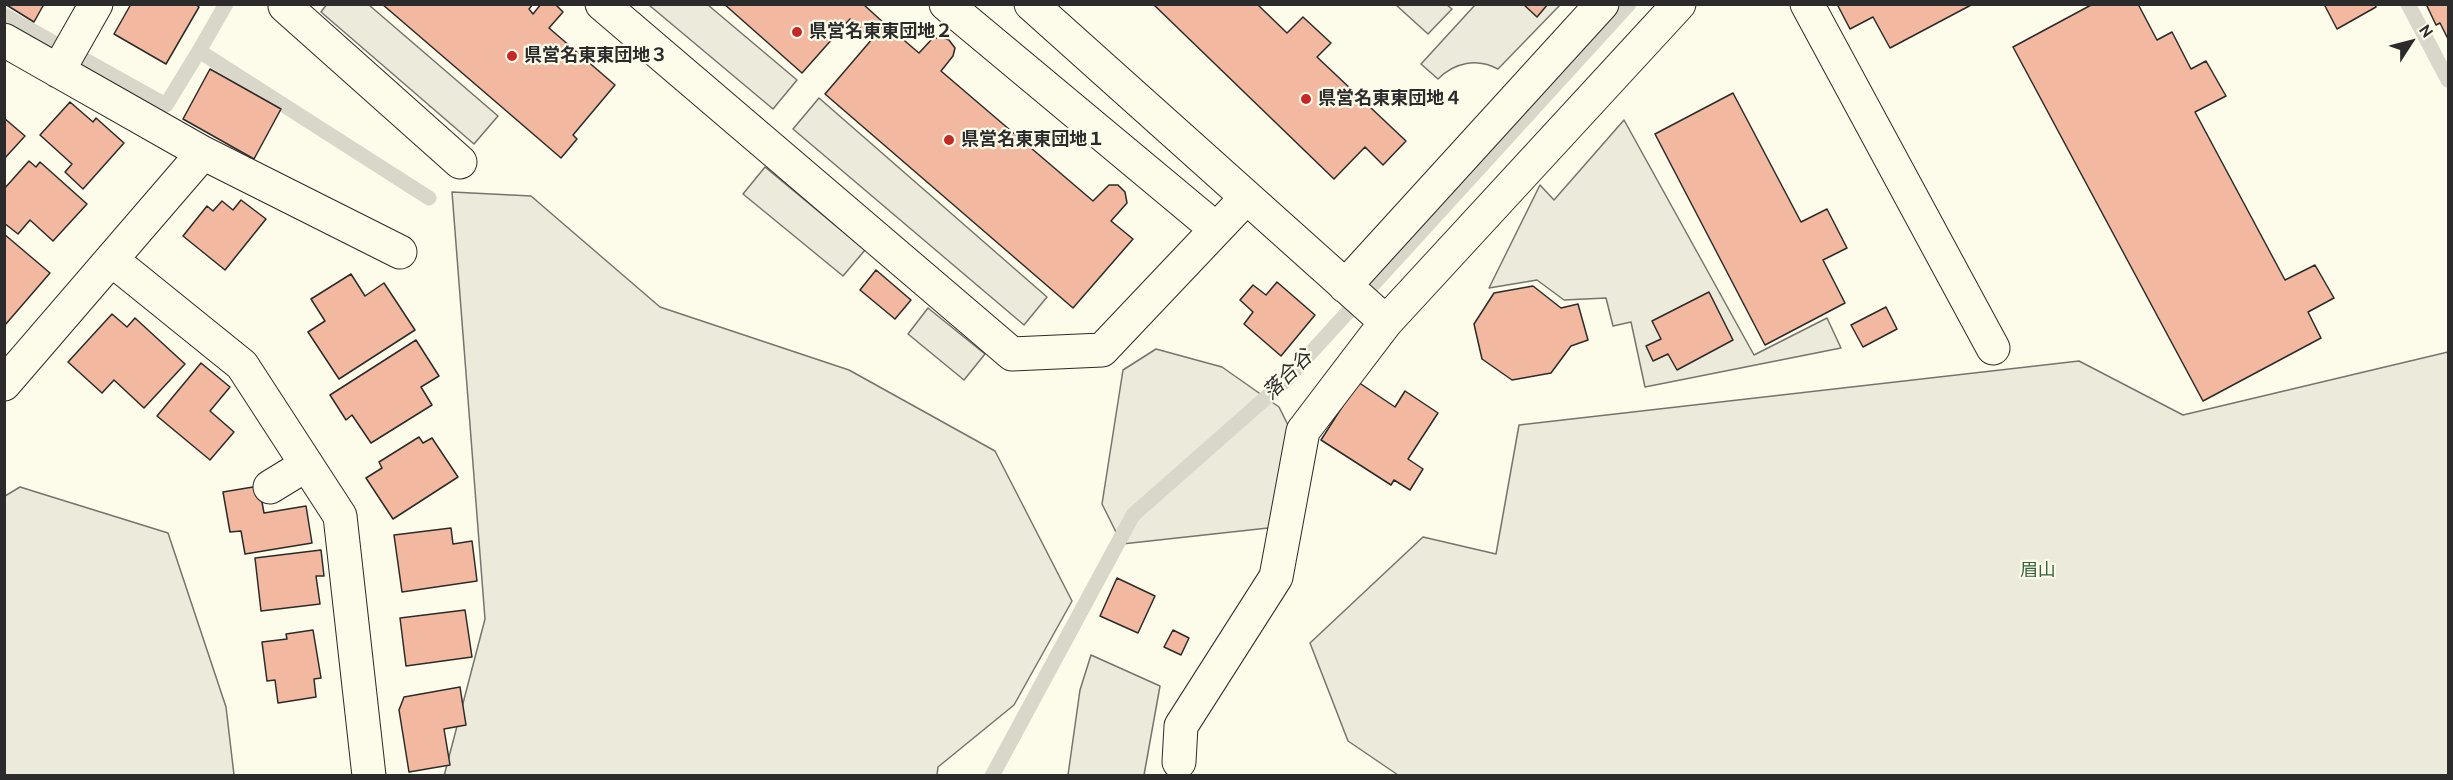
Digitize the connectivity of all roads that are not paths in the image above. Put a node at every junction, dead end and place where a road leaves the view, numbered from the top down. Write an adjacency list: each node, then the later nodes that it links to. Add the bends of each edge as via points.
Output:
1 (96, 4): 10 (street)
2 (286, 4): 12 (street)
3 (602, 4): 14 (street, via 1012,354 1102,350)
4 (946, 4): 14 (street)
5 (1031, 4): 13 (street)
6 (1602, 4): 17 (street)
7 (1678, 4): 17 (street)
8 (1808, 4): 18 (street)
9 (4, 40): 10 (street)
10 (58, 71): 11 (street)
11 (203, 153): 15 (street); 16 (street)
12 (460, 162)
13 (1246, 198): 14 (street); 17 (street)
14 (1216, 229)
15 (400, 252)
16 (112, 260): 19 (street); 20 (street, via 242,365)
17 (1364, 303): 22 (street, via 1303,431 1276,577 1181,726)
18 (1993, 348)
19 (4, 384)
20 (306, 465): 21 (street); 23 (street, via 340,516)
21 (270, 487)
22 (1179, 762)
23 (369, 776)

